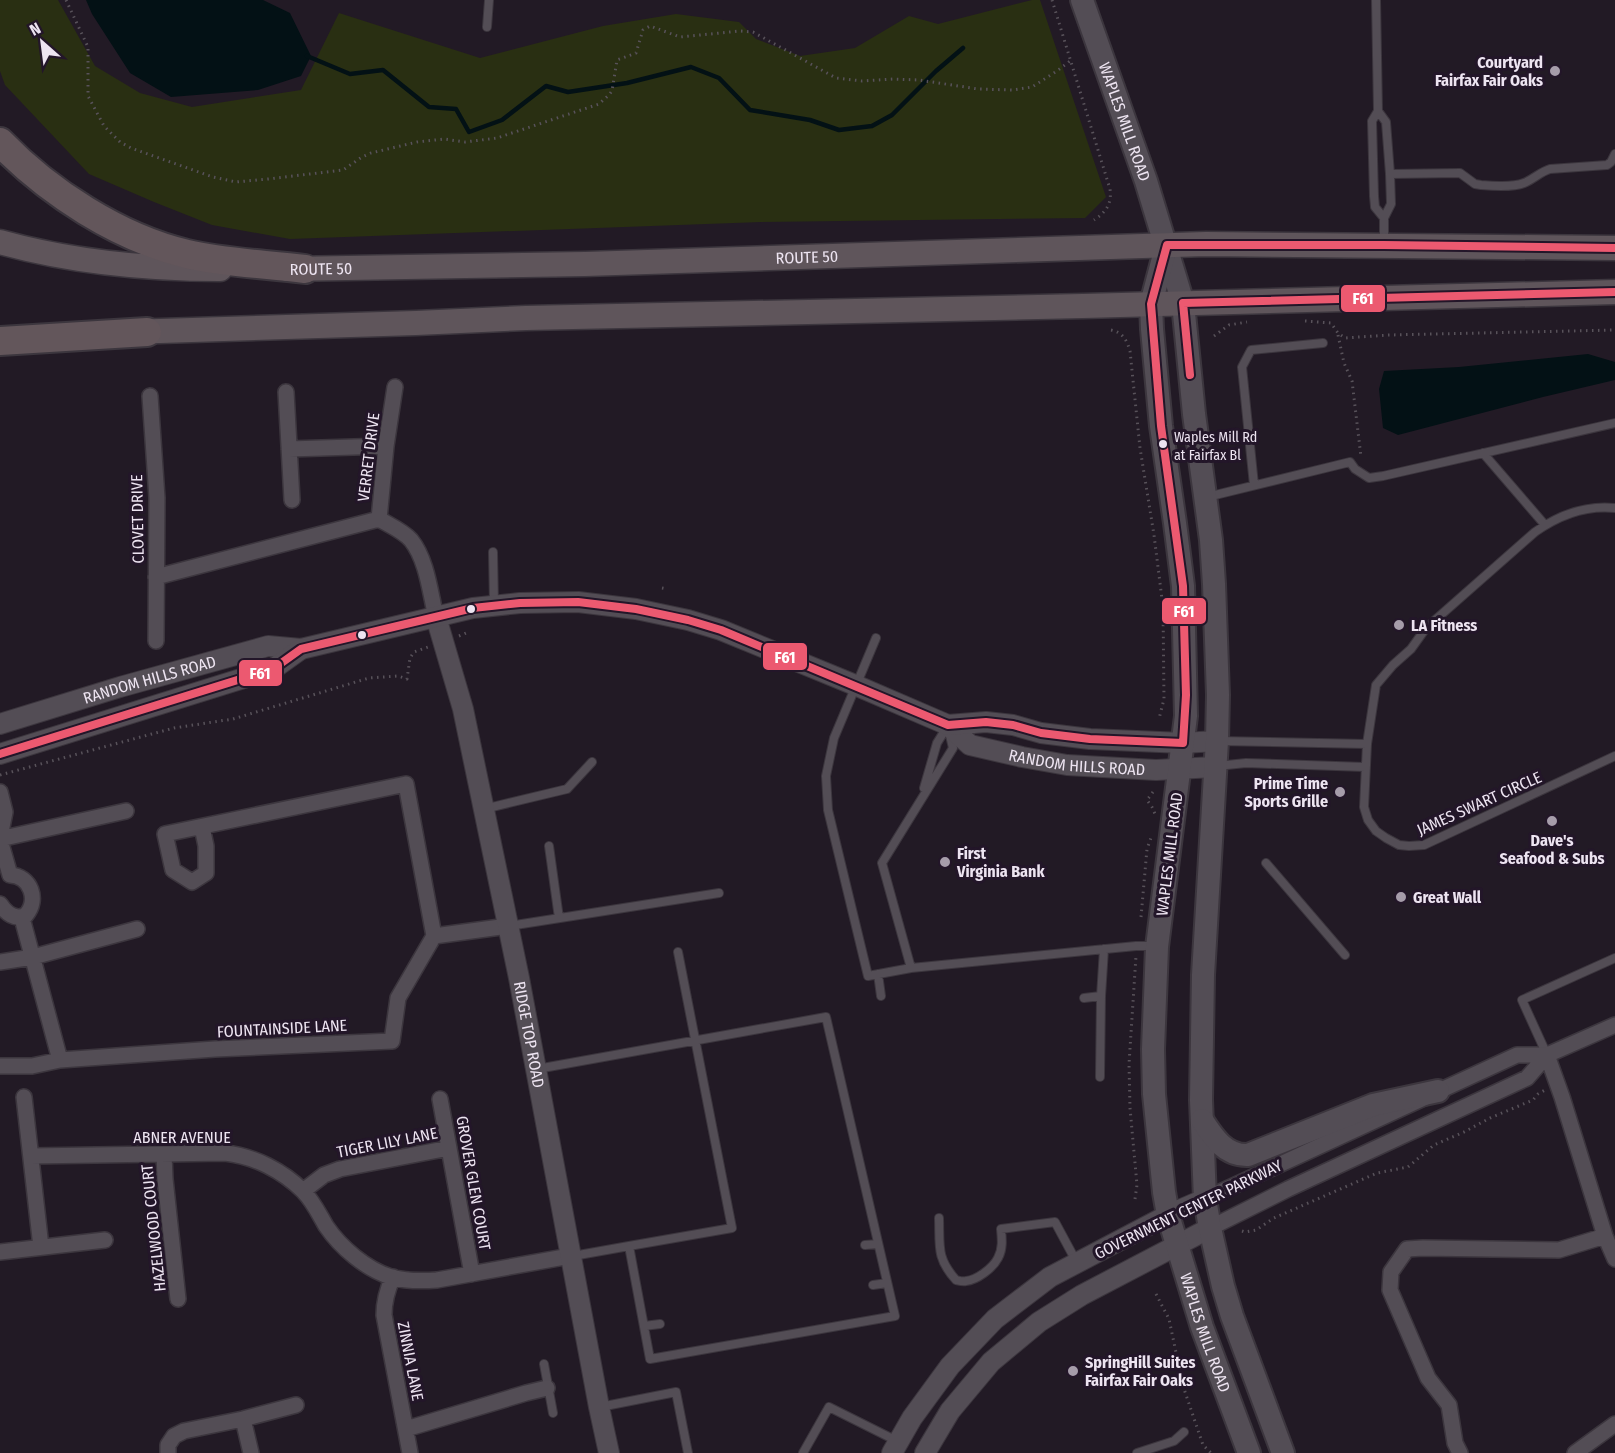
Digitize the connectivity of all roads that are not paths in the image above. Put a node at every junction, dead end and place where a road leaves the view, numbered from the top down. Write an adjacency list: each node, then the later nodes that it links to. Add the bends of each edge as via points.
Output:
1 (489, 0): 4 (lane)
2 (1082, 0): 11 (main road, WAPLES MILL ROAD)
3 (1376, 0): 5 (lane)
4 (487, 27)
5 (1378, 111): 8 (lane, via 1386,122); 9 (lane, via 1372,121 1374,196 1375,207)
6 (0, 142): 14 (highway, via 48,186 126,232 187,254)
7 (1615, 154): 8 (lane, via 1607,165 1550,169 1520,184 1475,184 1460,173)
8 (1390, 174): 9 (lane, via 1391,204)
9 (1384, 218): 12 (lane)
10 (0, 242): 14 (main road, ROUTE 50, via 69,258 129,266)
11 (1167, 245): 12 (main road, ROUTE 50); 14 (main road, ROUTE 50); 16 (main road, WAPLES MILL ROAD); 17 (main road, WAPLES MILL ROAD)
12 (1384, 245): 13 (main road, ROUTE 50)
13 (1615, 248)
14 (305, 269)
15 (1615, 292): 16 (main road)
16 (1183, 303): 17 (main road); 30 (main road, WAPLES MILL ROAD)
17 (1151, 304): 19 (main road, via 526,318); 46 (main road, WAPLES MILL ROAD, via 1161,426 1183,586)
18 (0, 331): 19 (main road)
19 (147, 332): 20 (highway)
20 (0, 341)
21 (1323, 343): 29 (lane, via 1251,350 1242,367)
22 (395, 387): 26 (street, VERRET DRIVE)
23 (286, 392): 27 (street)
24 (150, 396): 36 (street, CLOVET DRIVE, via 157,498)
25 (1614, 426): 28 (lane)
26 (386, 446): 27 (street); 33 (street, VERRET DRIVE)
27 (289, 449): 31 (street)
28 (1483, 453): 29 (lane, via 1369,478 1350,462); 34 (lane)
29 (1254, 485): 30 (lane)
30 (1205, 497): 45 (main road, WAPLES MILL ROAD, via 1214,584)
31 (292, 500)
32 (1615, 508): 34 (lane, JAMES SWART CIRCLE, via 1571,513)
33 (379, 519): 36 (street); 38 (street, VERRET DRIVE, via 410,539 422,559)
34 (1545, 525): 47 (lane, JAMES SWART CIRCLE, via 1426,628 1411,650 1384,675 1376,685)
35 (493, 552): 37 (lane)
36 (156, 577): 40 (street, CLOVET DRIVE)
37 (494, 605): 38 (street, RANDOM HILLS ROAD); 42 (street, RANDOM HILLS ROAD, via 578,602 688,620)
38 (436, 617): 41 (street, RANDOM HILLS ROAD); 56 (street, RIDGE TOP ROAD, via 463,709)
39 (876, 638): 42 (lane)
40 (156, 641)
41 (301, 649): 43 (street, RANDOM HILLS ROAD, via 268,646); 48 (street, RANDOM HILLS ROAD, via 273,669)
42 (855, 685): 44 (street, RANDOM HILLS ROAD); 78 (lane, via 834,738 826,776 828,810 868,976)
43 (0, 724)
44 (948, 725): 46 (street, RANDOM HILLS ROAD, via 986,722 1090,739); 52 (street, RANDOM HILLS ROAD, via 970,745 1022,757 1067,765); 55 (lane, via 937,744); 55 (lane, via 953,748)
45 (1217, 741): 46 (street, RANDOM HILLS ROAD); 47 (lane); 51 (main road, WAPLES MILL ROAD)
46 (1183, 743): 52 (main road, WAPLES MILL ROAD)
47 (1367, 744): 53 (lane, JAMES SWART CIRCLE)
48 (0, 754)
49 (1615, 756): 53 (lane, JAMES SWART CIRCLE, via 1424,845 1409,846 1386,838 1368,820 1364,807)
50 (592, 762): 56 (lane, via 567,789)
51 (1215, 766): 52 (street, RANDOM HILLS ROAD); 53 (lane, via 1246,763); 92 (main road, WAPLES MILL ROAD, via 1203,975)
52 (1180, 768): 70 (main road, WAPLES MILL ROAD)
53 (1365, 768)
54 (0, 792): 59 (street, via 5,812)
55 (922, 798): 77 (lane, via 882,863)
56 (483, 810): 67 (street, RIDGE TOP ROAD)
57 (126, 812): 59 (street)
58 (202, 827): 69 (street, via 406,784)
59 (0, 839): 62 (street)
60 (549, 846): 66 (lane)
61 (1266, 863): 73 (lane)
62 (5, 881): 65 (street, via 15,875 32,891 33,903)
63 (719, 893): 66 (lane)
64 (0, 904): 65 (street, via 8,914)
65 (22, 918): 74 (street)
66 (559, 918): 67 (lane)
67 (508, 926): 69 (street); 87 (street, RIDGE TOP ROAD)
68 (137, 929): 74 (street)
69 (434, 936): 85 (street, FOUNTAINSIDE LANE, via 398,998 392,1041)
70 (1157, 946): 71 (lane); 98 (main road, WAPLES MILL ROAD, via 1154,1094)
71 (1104, 950): 77 (lane); 80 (lane)
72 (678, 952): 83 (lane)
73 (1345, 955)
74 (33, 957): 76 (street); 85 (street)
75 (1615, 957): 84 (lane, via 1522,1000)
76 (0, 962)
77 (911, 968): 78 (lane)
78 (878, 974): 79 (lane)
79 (881, 996)
80 (1101, 996): 81 (lane); 88 (lane)
81 (1084, 998)
82 (1615, 1024): 84 (street, GOVERNMENT CENTER PARKWAY)
83 (695, 1041): 87 (lane); 103 (lane, via 826,1017); 106 (lane, via 732,1228)
84 (1547, 1055): 89 (street, GOVERNMENT CENTER PARKWAY, via 1517,1055); 100 (street, GOVERNMENT CENTER PARKWAY, via 1527,1078); 101 (street)
85 (60, 1060): 86 (street, FOUNTAINSIDE LANE, via 32,1066)
86 (0, 1066)
87 (536, 1070): 109 (street, RIDGE TOP ROAD)
88 (1100, 1077)
89 (1438, 1091): 92 (main road, via 1373,1105 1248,1155 1221,1145); 97 (street, GOVERNMENT CENTER PARKWAY)
90 (24, 1097): 95 (street)
91 (440, 1099): 93 (street, GROVER GLEN COURT)
92 (1202, 1119): 97 (main road, WAPLES MILL ROAD)
93 (449, 1148): 96 (street, TIGER LILY LANE, via 340,1169 324,1175); 112 (street, GROVER GLEN COURT)
94 (164, 1154): 95 (street, ABNER AVENUE); 96 (street, ABNER AVENUE, via 225,1153 245,1157 277,1170); 116 (street, HAZELWOOD COURT)
95 (31, 1156): 107 (street)
96 (303, 1191): 113 (street, ABNER AVENUE, via 345,1248)
97 (1205, 1199): 98 (street, GOVERNMENT CENTER PARKWAY); 100 (main road, WAPLES MILL ROAD)
98 (1168, 1215): 105 (main road, WAPLES MILL ROAD); 111 (street, GOVERNMENT CENTER PARKWAY)
99 (939, 1218): 111 (lane, via 941,1258 956,1280 977,1277 998,1259 1001,1229 1055,1222)
100 (1210, 1228): 105 (street, GOVERNMENT CENTER PARKWAY); 138 (main road, WAPLES MILL ROAD, via 1232,1317)
101 (1605, 1236): 110 (street); 139 (street, via 1559,1250 1407,1249 1391,1272 1390,1290 1428,1378 1449,1406)
102 (105, 1240): 107 (street)
103 (878, 1244): 104 (lane); 114 (lane)
104 (865, 1245)
105 (1177, 1245): 135 (street, GOVERNMENT CENTER PARKWAY, via 1039,1322 991,1362 950,1411); 137 (main road, WAPLES MILL ROAD, via 1202,1327)
106 (629, 1246): 109 (lane); 118 (lane)
107 (41, 1247): 108 (street)
108 (0, 1252)
109 (570, 1256): 112 (street, ABNER AVENUE); 122 (street, RIDGE TOP ROAD)
110 (1615, 1259)
111 (1077, 1262): 128 (street, GOVERNMENT CENTER PARKWAY, via 1050,1277 995,1319 950,1366)
112 (472, 1274): 113 (street, ABNER AVENUE, via 421,1281)
113 (393, 1277): 126 (street, ZINNIA LANE, via 384,1315)
114 (887, 1283): 115 (lane); 118 (lane, via 895,1316 650,1359)
115 (873, 1285)
116 (178, 1299)
117 (660, 1324): 118 (lane)
118 (644, 1326)
119 (544, 1364): 120 (lane)
120 (548, 1388): 123 (lane); 126 (street)
121 (296, 1405): 124 (street)
122 (598, 1407): 132 (street, RIDGE TOP ROAD); 133 (lane, via 676,1392)
123 (553, 1413)
124 (243, 1419): 129 (street, via 184,1431 174,1436); 130 (street)
125 (1615, 1424): 140 (street)
126 (406, 1429): 131 (street, ZINNIA LANE)
127 (1184, 1432): 136 (lane, via 1174,1441)
128 (895, 1447): 134 (lane, via 829,1407)
129 (168, 1453)
130 (251, 1453)
131 (410, 1453)
132 (609, 1453)
133 (688, 1453)
134 (803, 1453)
135 (925, 1453)
136 (1137, 1453)
137 (1249, 1453)
138 (1283, 1453)
139 (1460, 1453)
140 (1575, 1453)

